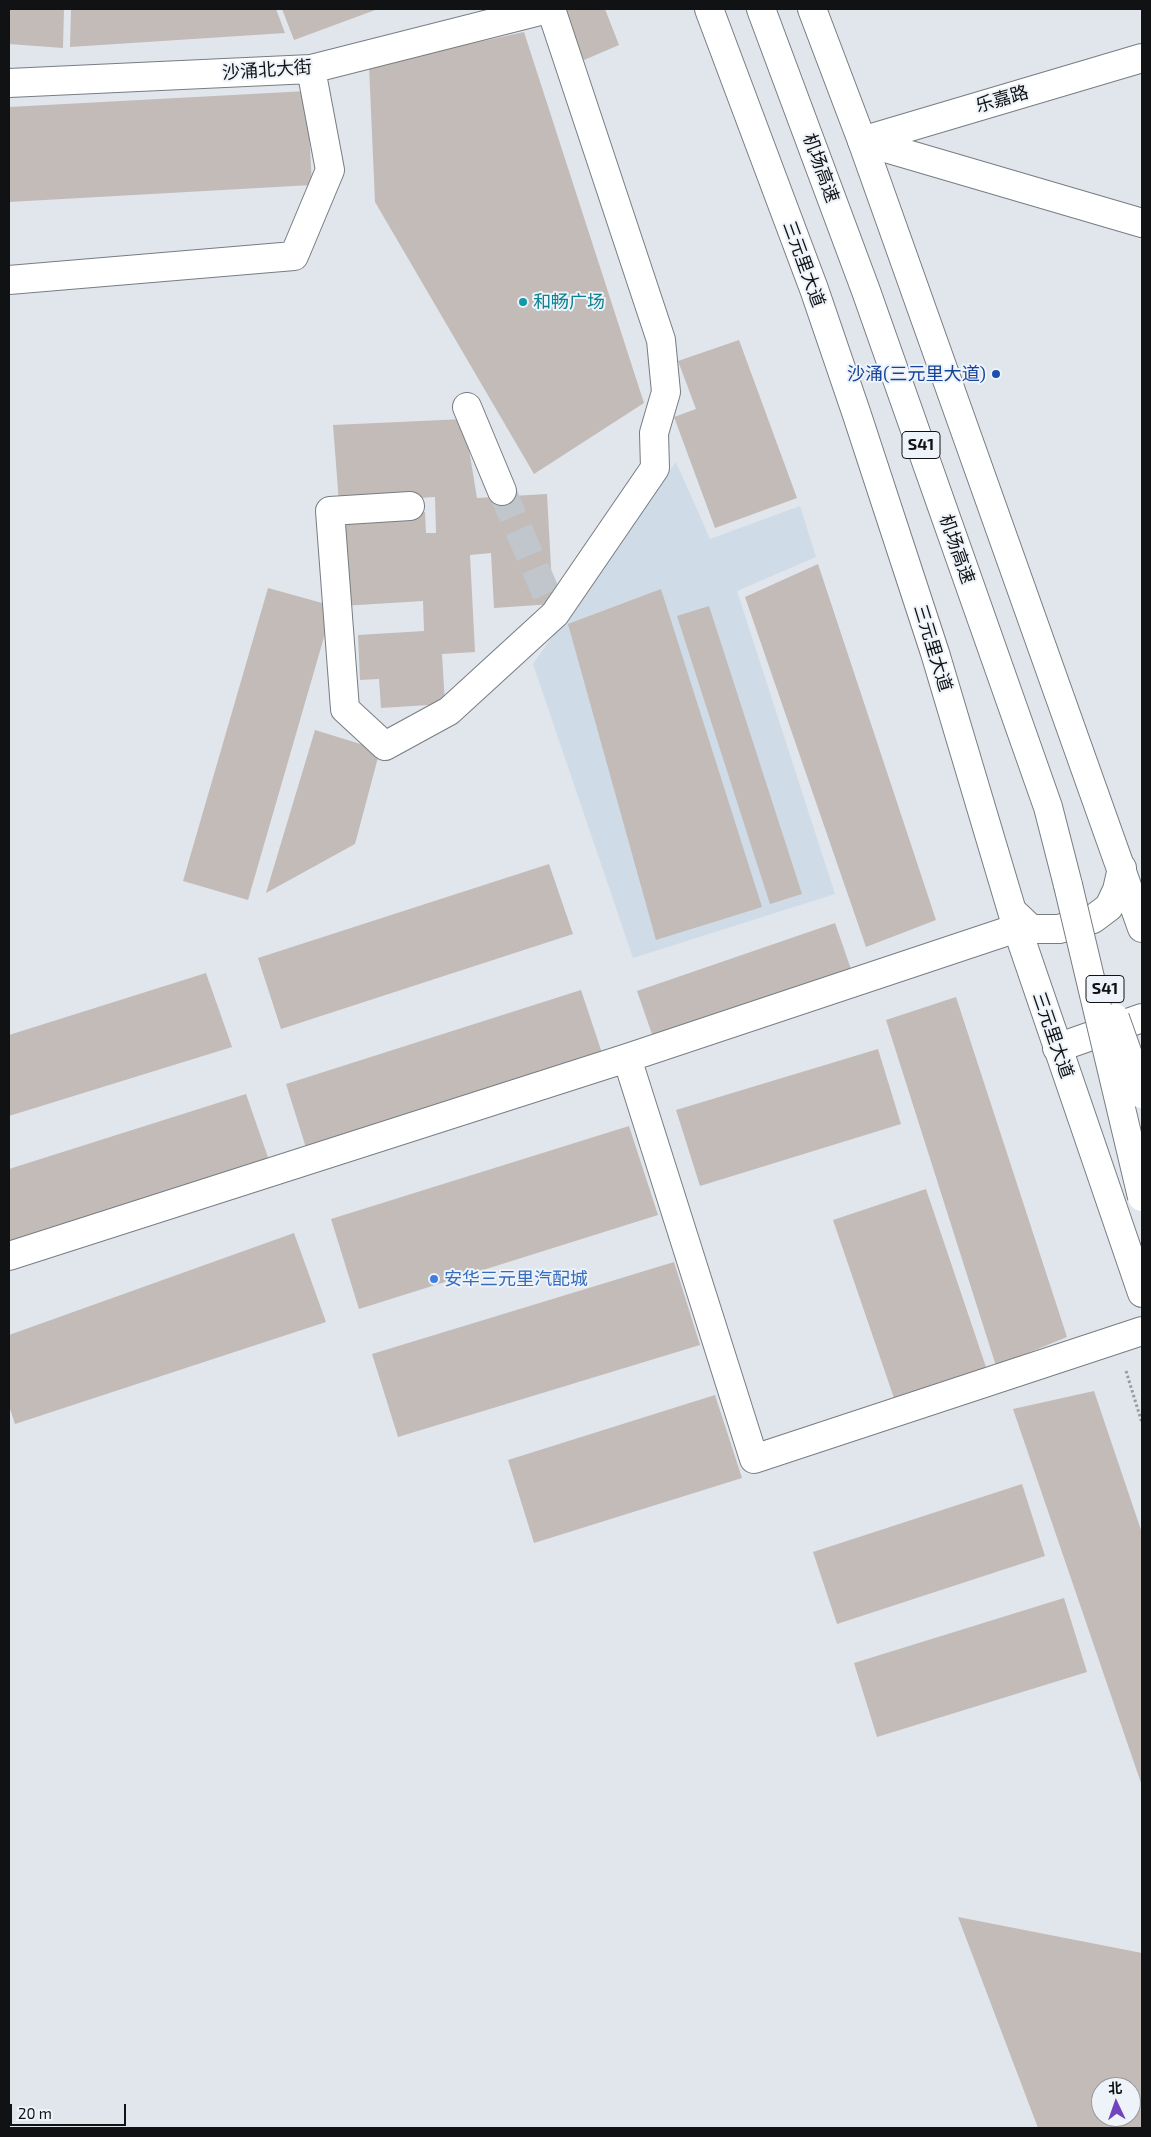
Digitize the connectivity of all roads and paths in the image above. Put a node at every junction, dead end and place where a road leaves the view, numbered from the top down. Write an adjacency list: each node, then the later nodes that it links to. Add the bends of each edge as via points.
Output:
1 (549, 9): 6 (main road, 沙涌北大街); 13 (main road, via 661,340 666,392 654,432 655,468 555,614 449,711 385,746 345,709 330,511)
2 (709, 9): 16 (main road, 三元里大道, via 814,289 860,424 932,644)
3 (761, 9): 15 (main road, 机场高速 / S41, via 866,291 1048,807)
4 (812, 9): 8 (main road)
5 (1142, 58): 8 (main road, 乐嘉路)
6 (311, 69): 7 (main road, 沙涌北大街); 10 (main road, via 330,170 294,256)
7 (9, 83)
8 (862, 141): 9 (main road); 14 (main road)
9 (1142, 223)
10 (9, 280)
11 (467, 407): 12 (main road)
12 (502, 491)
13 (410, 506)
14 (1122, 868): 16 (main road, via 1109,907 1093,919 1059,929 1031,929); 17 (main road)
15 (1068, 884): 21 (main road, 机场高速 / S41, bridge); 22 (main road, bridge)
16 (1015, 920): 19 (main road, 三元里大道); 20 (main road)
17 (1142, 928)
18 (1142, 1018): 19 (main road)
19 (1057, 1048): 24 (main road, 三元里大道)
20 (627, 1058): 23 (main road); 26 (main road, via 754,1459)
21 (1142, 1094)
22 (1142, 1197)
23 (9, 1256)
24 (1142, 1293)
25 (1142, 1331): 26 (main road)
26 (1115, 1340): 27 (path)
27 (1142, 1423)

